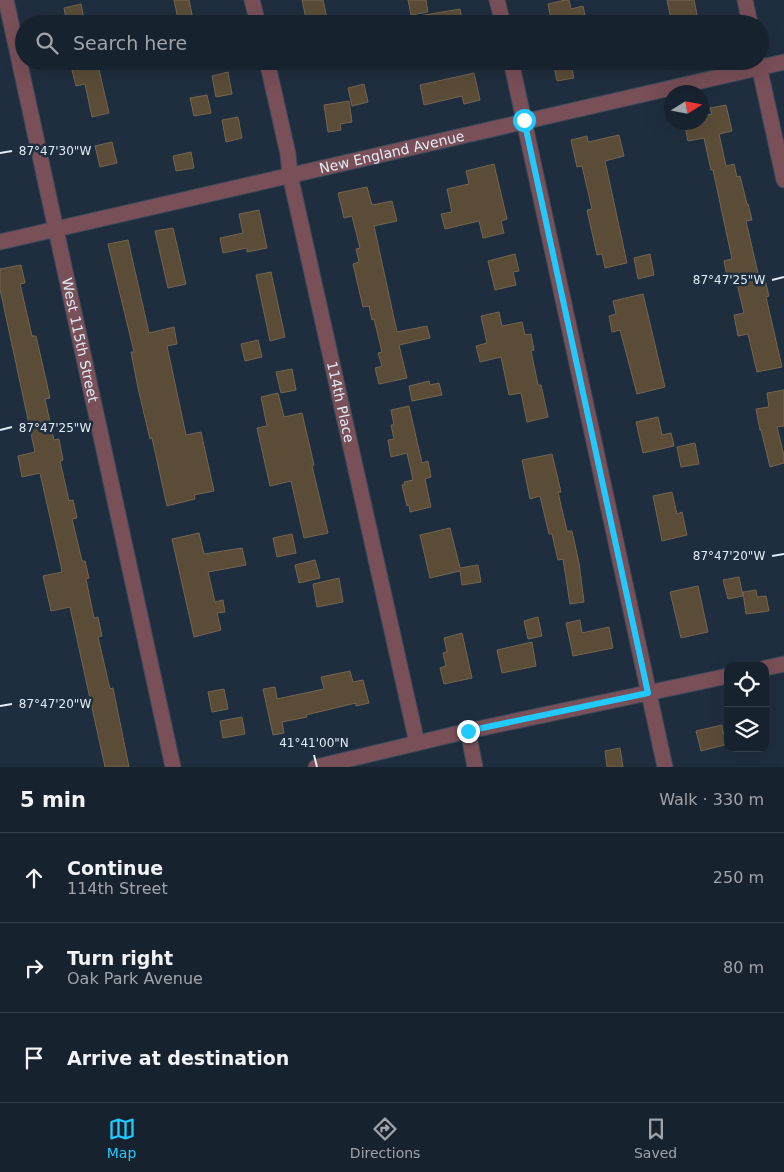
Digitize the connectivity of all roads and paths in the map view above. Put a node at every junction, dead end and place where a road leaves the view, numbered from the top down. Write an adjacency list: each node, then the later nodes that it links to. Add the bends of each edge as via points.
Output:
1 (6, 0): 8 (street, West 115th Street)
2 (252, 0): 5 (street)
3 (497, 0): 6 (street)
4 (745, 0): 7 (street)
5 (256, 15)
6 (501, 15)
7 (748, 15)
8 (15, 41)
9 (784, 62): 10 (street, New England Avenue)
10 (769, 63)
11 (21, 70): 19 (street, West 115th Street)
12 (269, 70): 17 (street, 114th Place)
13 (513, 70): 16 (street)
14 (734, 70): 16 (street, New England Avenue)
15 (760, 70): 18 (street)
16 (524, 120): 17 (street, New England Avenue); 24 (street)
17 (290, 175): 19 (street, New England Avenue); 26 (street, 114th Place)
18 (784, 180)
19 (56, 230): 20 (street, New England Avenue); 27 (street, West 115th Street)
20 (0, 242)
21 (784, 664): 22 (street)
22 (769, 667)
23 (724, 677): 24 (street)
24 (648, 693): 25 (street); 30 (street)
25 (468, 731): 26 (street); 29 (street)
26 (417, 743): 28 (street)
27 (173, 767)
28 (316, 767)
29 (475, 767)
30 (665, 767)

